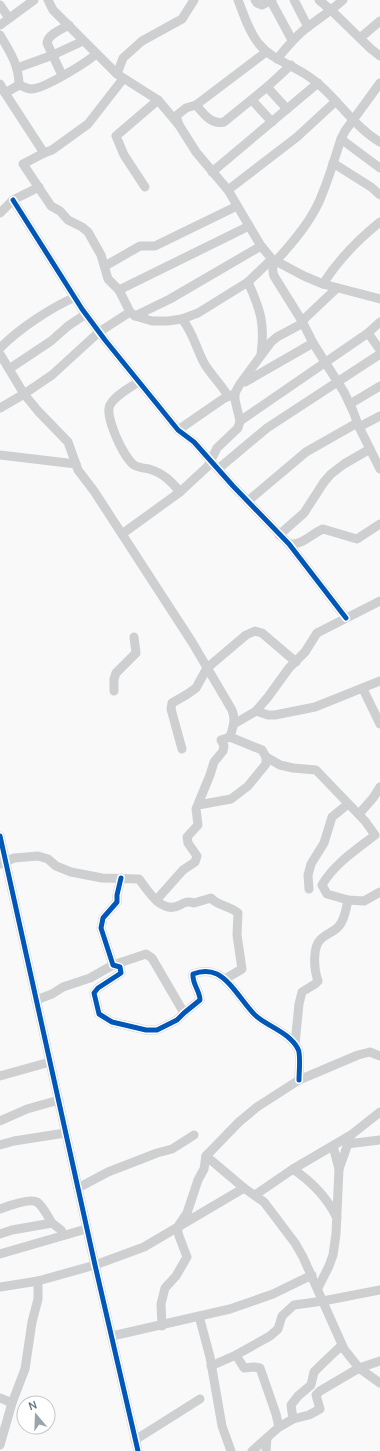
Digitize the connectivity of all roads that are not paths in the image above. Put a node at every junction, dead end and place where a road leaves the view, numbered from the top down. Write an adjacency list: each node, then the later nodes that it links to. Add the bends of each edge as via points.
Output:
1 (34, 0): 12 (street)
2 (48, 0): 15 (street, via 53,10)
3 (194, 0): 29 (street, via 182,19 142,41 123,58)
4 (238, 0): 21 (street, via 253,35)
5 (255, 0): 6 (street, via 259,5)
6 (272, 0): 19 (street)
7 (294, 0): 16 (street)
8 (319, 0): 11 (street)
9 (343, 0): 11 (street)
10 (0, 5): 12 (street)
11 (332, 10): 16 (street); 18 (street)
12 (9, 18): 14 (street)
13 (380, 21): 18 (street)
14 (0, 25)
15 (69, 25): 20 (street); 23 (street, via 47,40)
16 (308, 27): 19 (street)
17 (0, 35): 27 (street)
18 (360, 38): 24 (street)
19 (292, 40): 25 (street)
20 (83, 41): 22 (street); 23 (street)
21 (266, 52): 25 (street); 39 (street)
22 (96, 54): 28 (street); 29 (street)
23 (53, 55): 27 (street); 28 (street)
24 (380, 56)
25 (277, 58): 26 (street)
26 (291, 65): 30 (street); 34 (street)
27 (17, 68): 33 (street)
28 (62, 75): 33 (street, via 48,84 31,89)
29 (120, 76): 36 (street); 46 (street, via 88,124)
30 (318, 83): 38 (street); 40 (street)
31 (380, 83): 41 (street)
32 (0, 84): 35 (street)
33 (19, 85): 35 (street)
34 (268, 87): 37 (street); 40 (street)
35 (5, 93): 46 (street)
36 (158, 100): 43 (street); 51 (street, via 116,136 124,155)
37 (252, 100): 39 (street, via 224,122 219,123 213,122); 42 (street)
38 (336, 101): 41 (street); 52 (street, via 298,137)
39 (196, 105): 43 (street, via 186,108 176,116)
40 (287, 109): 42 (street)
41 (354, 119): 44 (street); 45 (street)
42 (272, 122): 49 (street)
43 (179, 125): 49 (street)
44 (341, 139): 47 (street); 48 (street)
45 (380, 142)
46 (44, 153): 50 (street, via 24,164)
47 (333, 162): 53 (street); 60 (street, via 323,193 312,213 298,234)
48 (380, 168)
49 (212, 172): 52 (street)
50 (39, 187): 54 (street); 61 (street, via 51,206 88,232 102,255)
51 (145, 187)
52 (228, 190): 55 (street)
53 (380, 195)
54 (14, 200): 56 (street); 66 (street)
55 (237, 206): 58 (street); 61 (street, via 155,246 140,246)
56 (0, 213)
57 (380, 222): 63 (street, via 340,261)
58 (249, 226): 59 (street); 65 (street)
59 (261, 246): 60 (street); 69 (street, via 170,299)
60 (274, 260): 62 (street); 63 (street); 71 (street, via 274,276)
61 (105, 266): 65 (street, via 108,279)
62 (248, 282): 70 (street, via 207,309); 79 (street, via 259,308 262,323)
63 (323, 284): 64 (street)
64 (337, 288): 67 (street); 71 (street)
65 (119, 290): 69 (street)
66 (75, 297): 68 (street); 77 (street, via 61,303 10,338)
67 (380, 299)
68 (86, 314): 73 (street); 81 (street)
69 (133, 314): 70 (street, via 152,321); 73 (street)
70 (182, 319): 87 (street, via 205,365)
71 (303, 322): 75 (street); 79 (street, via 271,342)
72 (380, 322): 74 (street)
73 (99, 332): 83 (street); 86 (street, via 52,375)
74 (368, 333): 76 (street); 80 (street)
75 (313, 343): 80 (street); 84 (street)
76 (380, 350)
77 (0, 353): 81 (street)
78 (380, 354): 82 (street)
79 (261, 357): 84 (street)
80 (325, 362): 82 (street); 91 (street)
81 (9, 369): 86 (street)
82 (337, 381): 88 (street); 98 (street, via 267,428)
83 (138, 382): 93 (street); 100 (street, via 112,400 108,408 109,418 130,461 134,465 169,478)
84 (240, 384): 87 (street)
85 (380, 386): 88 (street)
86 (24, 394): 89 (street); 97 (street, via 68,442)
87 (232, 395): 91 (street); 93 (street)
88 (350, 404): 92 (street)
89 (0, 408)
90 (380, 416): 92 (street)
91 (240, 421): 96 (street, via 238,428 217,448)
92 (358, 425): 94 (street); 101 (street, via 306,452)
93 (178, 430): 96 (street, via 194,442)
94 (370, 449): 99 (street); 104 (street, via 331,474 304,513)
95 (0, 455): 97 (street)
96 (211, 462): 98 (street); 100 (street)
97 (76, 464): 103 (street)
98 (218, 469): 101 (street)
99 (380, 469)
100 (180, 492): 103 (street)
101 (248, 501): 104 (street)
102 (380, 524): 105 (street, via 357,539 323,529 305,541)
103 (122, 534): 110 (street)
104 (279, 535): 105 (street)
105 (289, 544): 107 (street)
106 (380, 601): 107 (street)
107 (346, 618): 109 (street, via 316,633)
108 (134, 637): 113 (street, via 136,653 116,673)
109 (296, 662): 110 (street, via 262,633 255,631); 114 (street)
110 (207, 668): 115 (street, via 232,710); 118 (street, via 196,688 172,703)
111 (380, 681): 112 (street)
112 (363, 689): 114 (street, via 315,707 275,715); 116 (street)
113 (114, 691)
114 (256, 711): 115 (street)
115 (234, 724): 117 (street)
116 (380, 724)
117 (230, 737): 119 (street, via 262,750); 122 (street, via 221,740 223,751 214,762)
118 (182, 749)
119 (266, 757): 121 (street, via 280,765 316,770); 122 (street, via 266,764 261,772 237,795 224,801)
120 (380, 787): 123 (street)
121 (348, 804): 123 (street); 127 (street, via 332,817 324,843 310,864)
122 (198, 805): 130 (street, via 195,814 198,825 187,837 197,856 195,862 183,870)
123 (359, 814): 129 (street, via 375,835 337,866 322,885 327,894)
124 (0, 836): 125 (street)
125 (3, 862): 126 (street, via 14,858 38,856 71,872 102,878); 133 (street)
126 (121, 878): 130 (street, via 139,879); 131 (street, via 117,902 103,918 101,928)
127 (309, 889)
128 (380, 892): 129 (street, via 364,901)
129 (348, 900): 135 (street, via 344,919 338,927 320,940 314,958 318,981 302,992)
130 (157, 901): 132 (street, via 164,907 173,908 184,902 194,903 211,898 238,913 237,935 242,969)
131 (113, 965): 133 (street, via 90,978); 134 (street, via 141,955 149,955); 134 (street, via 120,967 121,973 94,993 99,1014 112,1022 157,1030 177,1020)
132 (225, 979): 134 (street, via 208,971 193,974 200,1000); 135 (street, via 256,1016 279,1030)
133 (36, 1000): 137 (street)
134 (184, 1013)
135 (295, 1044): 139 (street, via 299,1050)
136 (380, 1056): 139 (street, via 370,1052 358,1055)
137 (50, 1062): 138 (street); 140 (street)
138 (0, 1076)
139 (300, 1080): 150 (street, via 257,1107)
140 (59, 1100): 142 (street, via 27,1109); 143 (street)
141 (380, 1112): 145 (street)
142 (0, 1121)
143 (65, 1133): 148 (street); 153 (street)
144 (194, 1135): 153 (street, via 172,1149 108,1172)
145 (351, 1135): 147 (street); 149 (street)
146 (380, 1140): 147 (street)
147 (347, 1144): 152 (street)
148 (0, 1145)
149 (333, 1146): 151 (street); 152 (street)
150 (206, 1156): 154 (street); 159 (street, via 204,1169 187,1213)
151 (293, 1169): 155 (street); 157 (street, via 326,1199)
152 (338, 1169): 157 (street)
153 (78, 1188): 160 (street)
154 (244, 1188): 155 (street); 159 (street)
155 (255, 1195): 165 (street, via 269,1207 291,1238)
156 (0, 1209): 158 (street, via 24,1202 37,1202)
157 (338, 1220): 168 (street, via 333,1255)
158 (52, 1223): 161 (street); 162 (street)
159 (177, 1228): 164 (street, via 144,1248); 172 (street, via 187,1257 176,1276 165,1288)
160 (86, 1229): 162 (street); 164 (street)
161 (0, 1234)
162 (64, 1235): 163 (street)
163 (0, 1254)
164 (95, 1266): 166 (street); 173 (street)
165 (312, 1275): 168 (street); 171 (street, via 260,1299)
166 (38, 1281): 167 (street); 182 (street, via 38,1299 25,1369)
167 (1, 1284)
168 (318, 1288): 170 (street)
169 (380, 1290): 170 (street)
170 (323, 1301): 174 (street); 175 (street, via 294,1305 282,1316 278,1329)
171 (199, 1316): 172 (street); 177 (street)
172 (162, 1326): 173 (street)
173 (112, 1336): 186 (street)
174 (342, 1345): 178 (street); 183 (street, via 320,1365 314,1372 311,1385 290,1405)
175 (236, 1355): 177 (street); 184 (street, via 244,1368 260,1368)
176 (380, 1361): 178 (street)
177 (212, 1366): 189 (street, via 222,1426)
178 (359, 1368): 179 (street); 183 (street, via 316,1395 320,1409)
179 (380, 1383)
180 (0, 1398): 182 (street)
181 (200, 1399): 186 (street)
182 (12, 1404): 187 (street)
183 (293, 1419): 184 (street)
184 (279, 1427): 185 (street)
185 (267, 1438): 190 (street); 191 (street)
186 (135, 1440): 188 (street)
187 (0, 1445)
188 (138, 1451)
189 (231, 1451)
190 (252, 1451)
191 (266, 1451)

